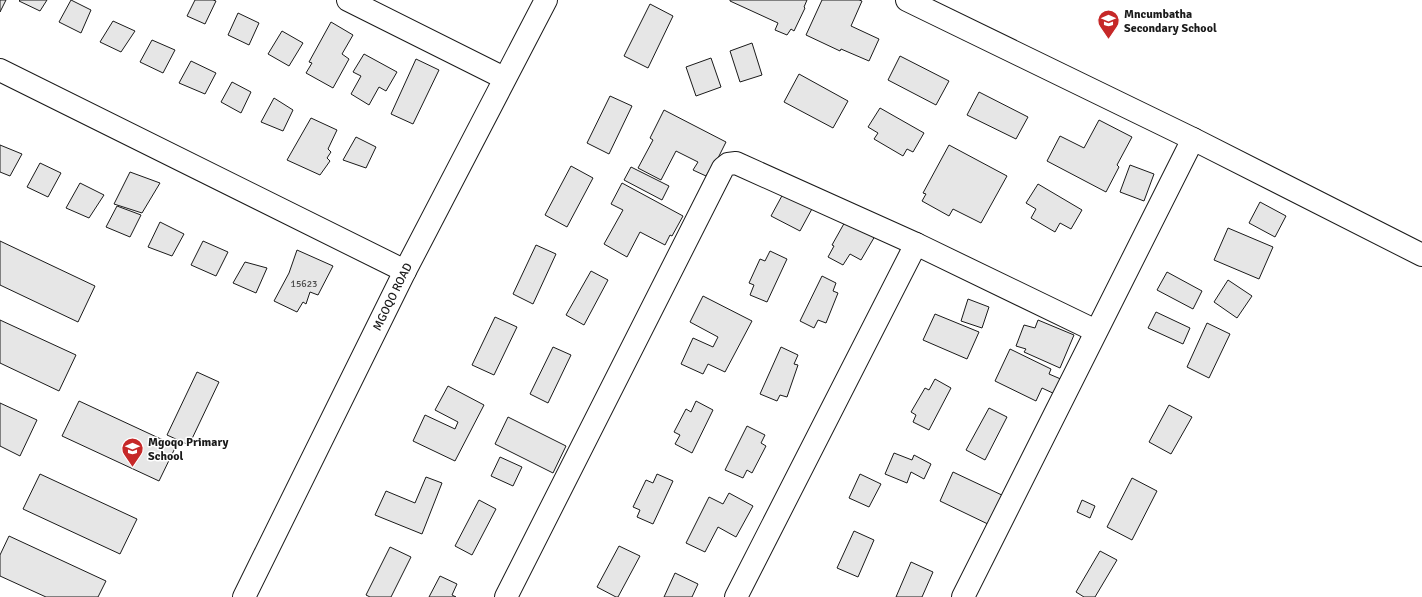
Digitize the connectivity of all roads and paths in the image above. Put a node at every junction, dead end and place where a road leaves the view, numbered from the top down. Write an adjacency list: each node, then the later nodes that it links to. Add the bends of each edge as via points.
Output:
1 (348, 0): 5 (street)
2 (546, 0): 5 (street, MGOQO ROAD)
3 (907, 0): 6 (street)
4 (0, 70): 9 (street)
5 (504, 78): 9 (street, MGOQO ROAD)
6 (1193, 139): 8 (street); 10 (street)
7 (916, 244): 10 (street); 12 (street, via 736,163 723,168); 13 (street)
8 (1422, 255)
9 (405, 271): 11 (street, MGOQO ROAD)
10 (1096, 331): 14 (street)
11 (244, 597)
12 (506, 597)
13 (736, 597)
14 (963, 597)

